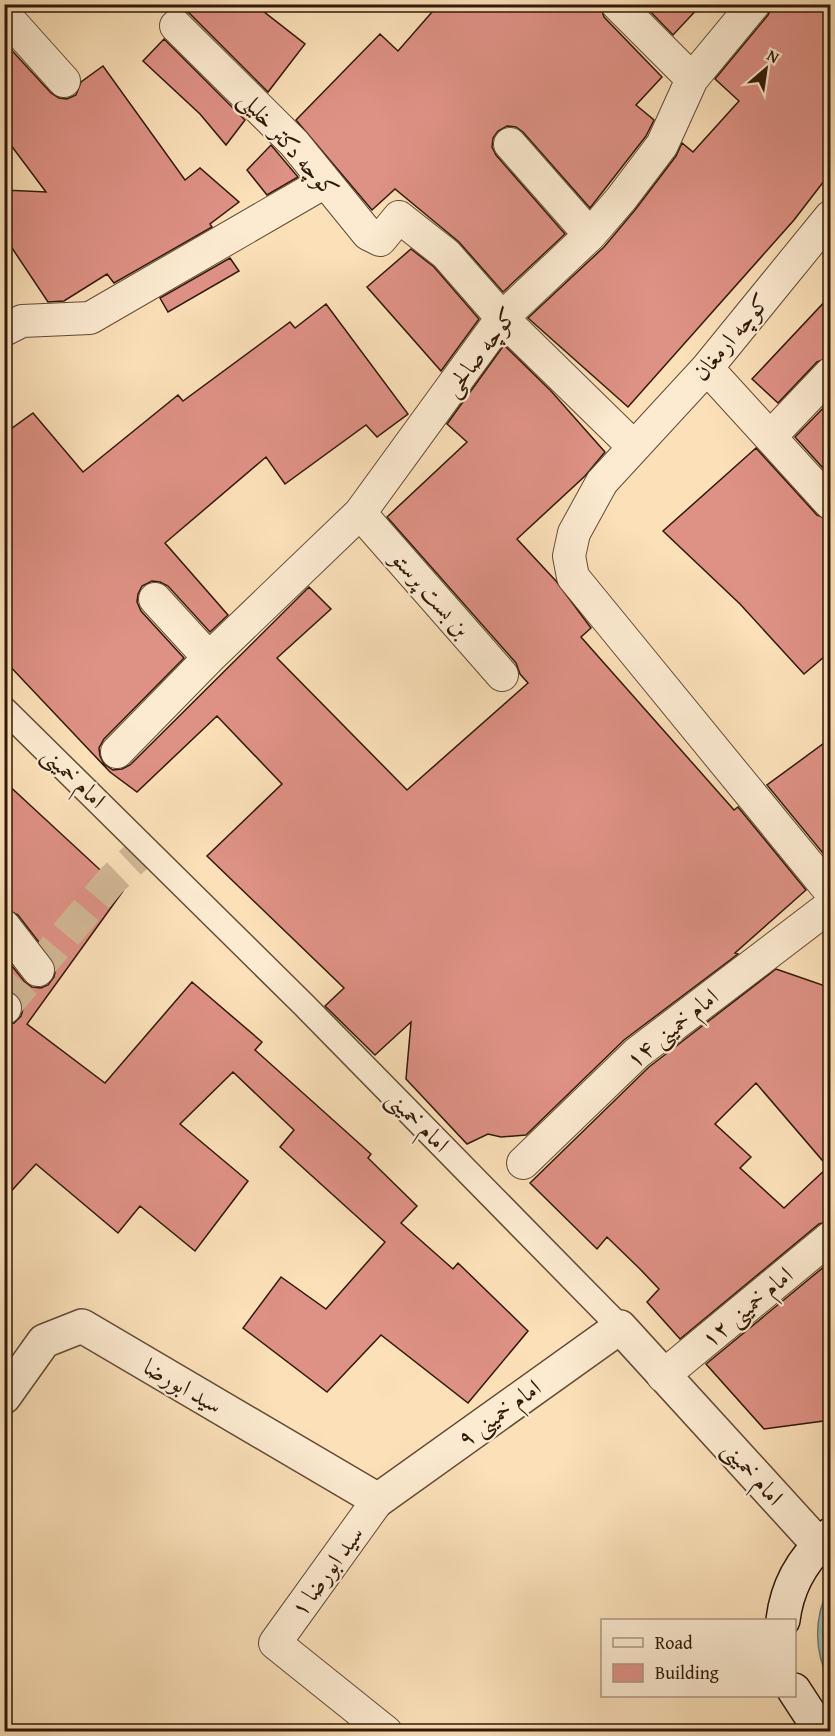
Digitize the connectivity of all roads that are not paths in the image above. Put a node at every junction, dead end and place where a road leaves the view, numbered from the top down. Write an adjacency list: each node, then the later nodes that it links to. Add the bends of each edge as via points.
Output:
1 (617, 4): 5 (street)
2 (754, 4): 5 (street, کوچه صالحی)
3 (4, 14): 6 (street)
4 (176, 26): 8 (street, کوچه دکتر خلیلی, via 294,143)
5 (692, 79): 10 (street, کوچه صالحی, via 662,145)
6 (64, 81)
7 (510, 144): 10 (street)
8 (325, 182): 11 (street, کوچه دکتر خلیلی, via 368,234 380,240 399,217 446,254); 12 (street, via 90,318 22,321)
9 (831, 217): 13 (street, کوچه ارمغان)
10 (590, 235): 11 (street, کوچه صالحی)
11 (502, 318): 16 (street); 18 (street, کوچه صالحی)
12 (4, 330)
13 (706, 368): 15 (street); 16 (street, کوچه ارمغان)
14 (831, 374): 15 (street)
15 (771, 437): 17 (street)
16 (630, 451): 24 (street, کوچه ارمغان, via 602,482 574,532 569,556 573,577)
17 (831, 503)
18 (360, 513): 20 (street, کوچه صالحی); 21 (street, بن بست پرستو)
19 (155, 599): 20 (street)
20 (209, 658): 23 (street, کوچه صالحی)
21 (502, 675)
22 (4, 709): 29 (street, امام خمینی, via 304,1005)
23 (117, 752)
24 (827, 912): 27 (street, امام خمینی ۱۴, via 637,1053)
25 (4, 926): 26 (street)
26 (38, 970)
27 (523, 1162)
28 (831, 1238): 30 (street, امام خمینی ۱۲)
29 (620, 1327): 30 (street, امام خمینی); 32 (street, امام خمینی ۹)
30 (663, 1376): 33 (street, امام خمینی)
31 (4, 1397): 32 (street, سید ابورضا, via 44,1341 82,1326)
32 (378, 1500): 36 (street, سید ابورضا ۱, via 275,1643)
33 (825, 1540): 34 (street, via 793,1583)
34 (783, 1619)
35 (796, 1692): 37 (street, via 808,1713)
36 (386, 1731)
37 (827, 1731)

